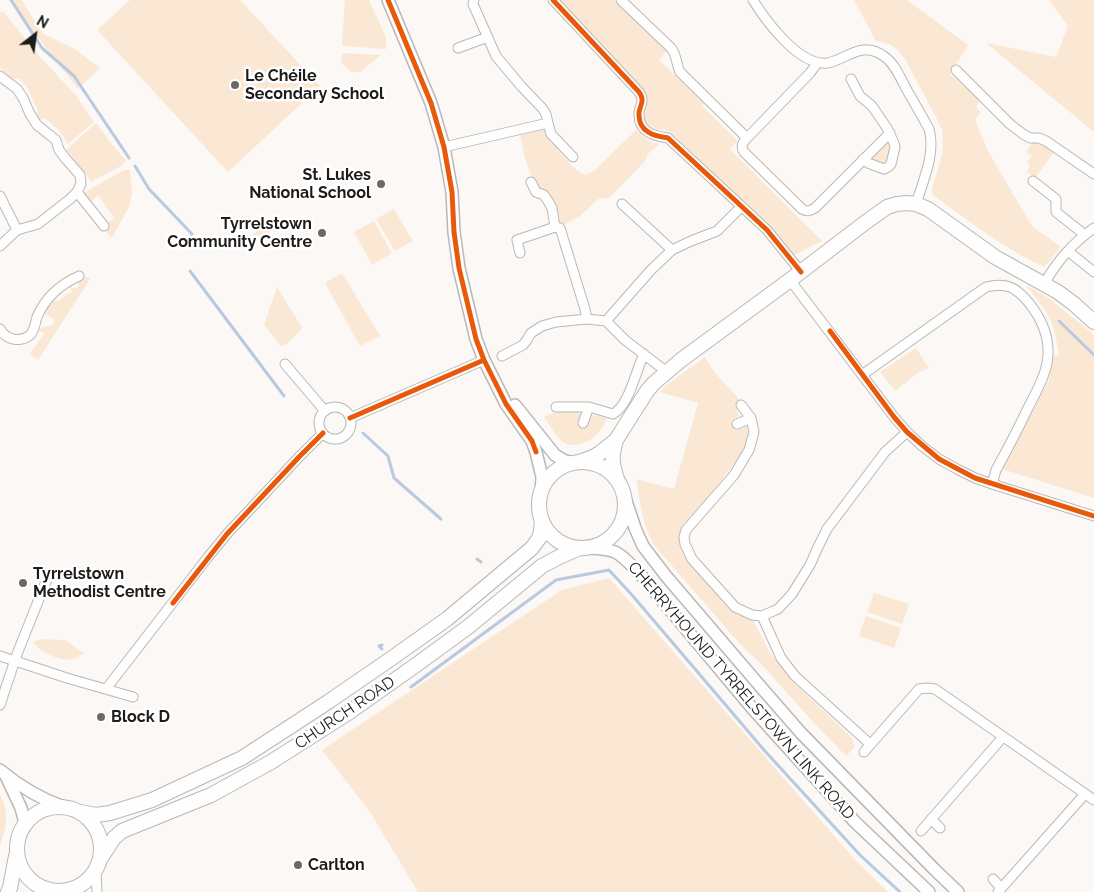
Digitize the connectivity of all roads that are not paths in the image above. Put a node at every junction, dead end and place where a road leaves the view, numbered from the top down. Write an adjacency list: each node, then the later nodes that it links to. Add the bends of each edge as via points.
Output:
1 (388, 0): 15 (street, via 431,103)
2 (474, 0): 6 (street)
3 (554, 0): 25 (street, via 639,92 642,99 638,115 643,129 668,138)
4 (621, 0): 14 (street, via 672,48 680,72)
5 (753, 0): 8 (street, via 779,34 805,58)
6 (488, 37): 7 (street); 12 (street, via 496,56 543,109)
7 (458, 48)
8 (816, 62): 14 (street, via 810,73); 24 (street, via 834,61 864,50 884,56 893,65 931,136 930,158)
9 (956, 70): 18 (street, via 1023,134 1046,141)
10 (0, 76): 21 (street, via 17,89 37,125 56,140 59,150 80,175 81,184)
11 (851, 79): 13 (street, via 860,96 872,106)
12 (548, 123): 15 (street); 16 (street, via 552,134)
13 (890, 132): 17 (street); 17 (street, via 895,147 891,164 884,168)
14 (747, 138): 17 (street, via 742,145 744,152 806,211 814,208)
15 (444, 146): 45 (street, via 459,268)
16 (573, 157)
17 (863, 159)
18 (1094, 174)
19 (1032, 181): 30 (street, via 1056,199 1056,212)
20 (531, 182): 27 (street, via 552,208)
21 (77, 192): 26 (street); 29 (street, via 38,224)
22 (0, 196): 29 (street)
23 (622, 204): 32 (street)
24 (916, 204): 37 (main road, via 887,207); 38 (main road, via 928,209 995,257)
25 (741, 207): 32 (street, via 718,231); 37 (street, via 767,230)
26 (104, 226)
27 (555, 227): 34 (street, via 516,240); 39 (street, via 560,228)
28 (1094, 228): 30 (street)
29 (17, 230): 31 (street)
30 (1083, 236): 33 (street)
31 (0, 246)
32 (672, 250): 40 (street)
33 (1068, 251): 35 (street); 38 (street)
34 (520, 253)
35 (1094, 272)
36 (79, 276): 42 (street, via 52,294 40,310 29,336 17,340 8,338)
37 (796, 276): 47 (main road); 48 (street)
38 (1044, 284): 41 (main road)
39 (587, 318): 40 (street); 44 (street, via 542,326 531,332 523,345)
40 (606, 321): 43 (street)
41 (1094, 322)
42 (0, 329)
43 (644, 354): 47 (street); 52 (street, via 618,412 613,414)
44 (502, 356)
45 (484, 360): 49 (street); 54 (street)
46 (285, 364): 53 (street)
47 (667, 372): 60 (main road, via 647,391)
48 (862, 375): 58 (street); 63 (street, via 986,287 996,284 1016,289 1043,323 1048,355 1039,386)
49 (496, 383): 61 (street, via 555,455); 64 (street, via 506,404 532,441 542,477)
50 (741, 405): 55 (street)
51 (556, 407): 52 (street)
52 (589, 407): 56 (street)
53 (325, 411): 54 (street, via 339,408); 59 (street, via 319,424)
54 (350, 418): 59 (street, via 350,428 343,437 333,439)
55 (750, 418): 57 (street); 70 (street, via 754,432 749,450 734,475 686,530 684,544 692,559 734,606)
56 (583, 423)
57 (737, 424)
58 (907, 432): 63 (street, via 939,459); 70 (street, via 885,452 827,529 792,594 778,609)
59 (323, 434): 73 (street, via 227,534)
60 (616, 440): 61 (main road, via 600,453); 62 (main road, via 612,461)
61 (575, 462): 62 (main road, via 601,466); 64 (main road, via 558,469)
62 (617, 479): 65 (main road)
63 (992, 484): 66 (street)
64 (541, 492): 67 (main road, via 539,507)
65 (625, 498): 68 (main road, via 625,512 613,536 602,544); 97 (street, CHERRYHOUND TYRRELSTOWN LINK ROAD, via 643,546 666,576 801,733)
66 (1094, 516)
67 (542, 521): 68 (main road, via 557,540 568,546); 83 (main road, CHURCH ROAD, via 540,536 532,548 446,619 242,758 152,800 110,813)
68 (585, 548): 89 (main road, CHURCH ROAD, via 542,566 424,660 271,762 211,796 122,831); 96 (street, CHERRYHOUND TYRRELSTOWN LINK ROAD, via 620,553 752,708 855,822)
69 (48, 578): 72 (street)
70 (762, 616): 77 (street, via 781,658 795,676)
71 (0, 656): 72 (street)
72 (15, 661): 73 (street); 75 (street)
73 (106, 689): 74 (street)
74 (133, 697)
75 (0, 705)
76 (1003, 736): 77 (street, via 936,690 927,688 920,689); 80 (street); 84 (street)
77 (870, 744): 78 (street)
78 (864, 752)
79 (3, 773): 82 (street); 85 (street)
80 (1085, 794): 81 (street); 92 (street)
81 (1094, 800)
82 (64, 807): 83 (main road); 85 (main road, via 37,813)
83 (80, 812): 89 (main road, via 99,834)
84 (931, 820): 86 (street); 87 (street)
85 (25, 823): 88 (main road, via 19,835)
86 (940, 828)
87 (921, 831)
88 (17, 854): 93 (main road, via 21,868 30,880 48,890); 94 (main road)
89 (101, 858): 90 (main road)
90 (96, 871): 93 (main road, via 90,878); 95 (street)
91 (993, 879): 92 (street)
92 (999, 890)
93 (65, 891)
94 (8, 892)
95 (97, 892)
96 (929, 892)
97 (958, 892)

